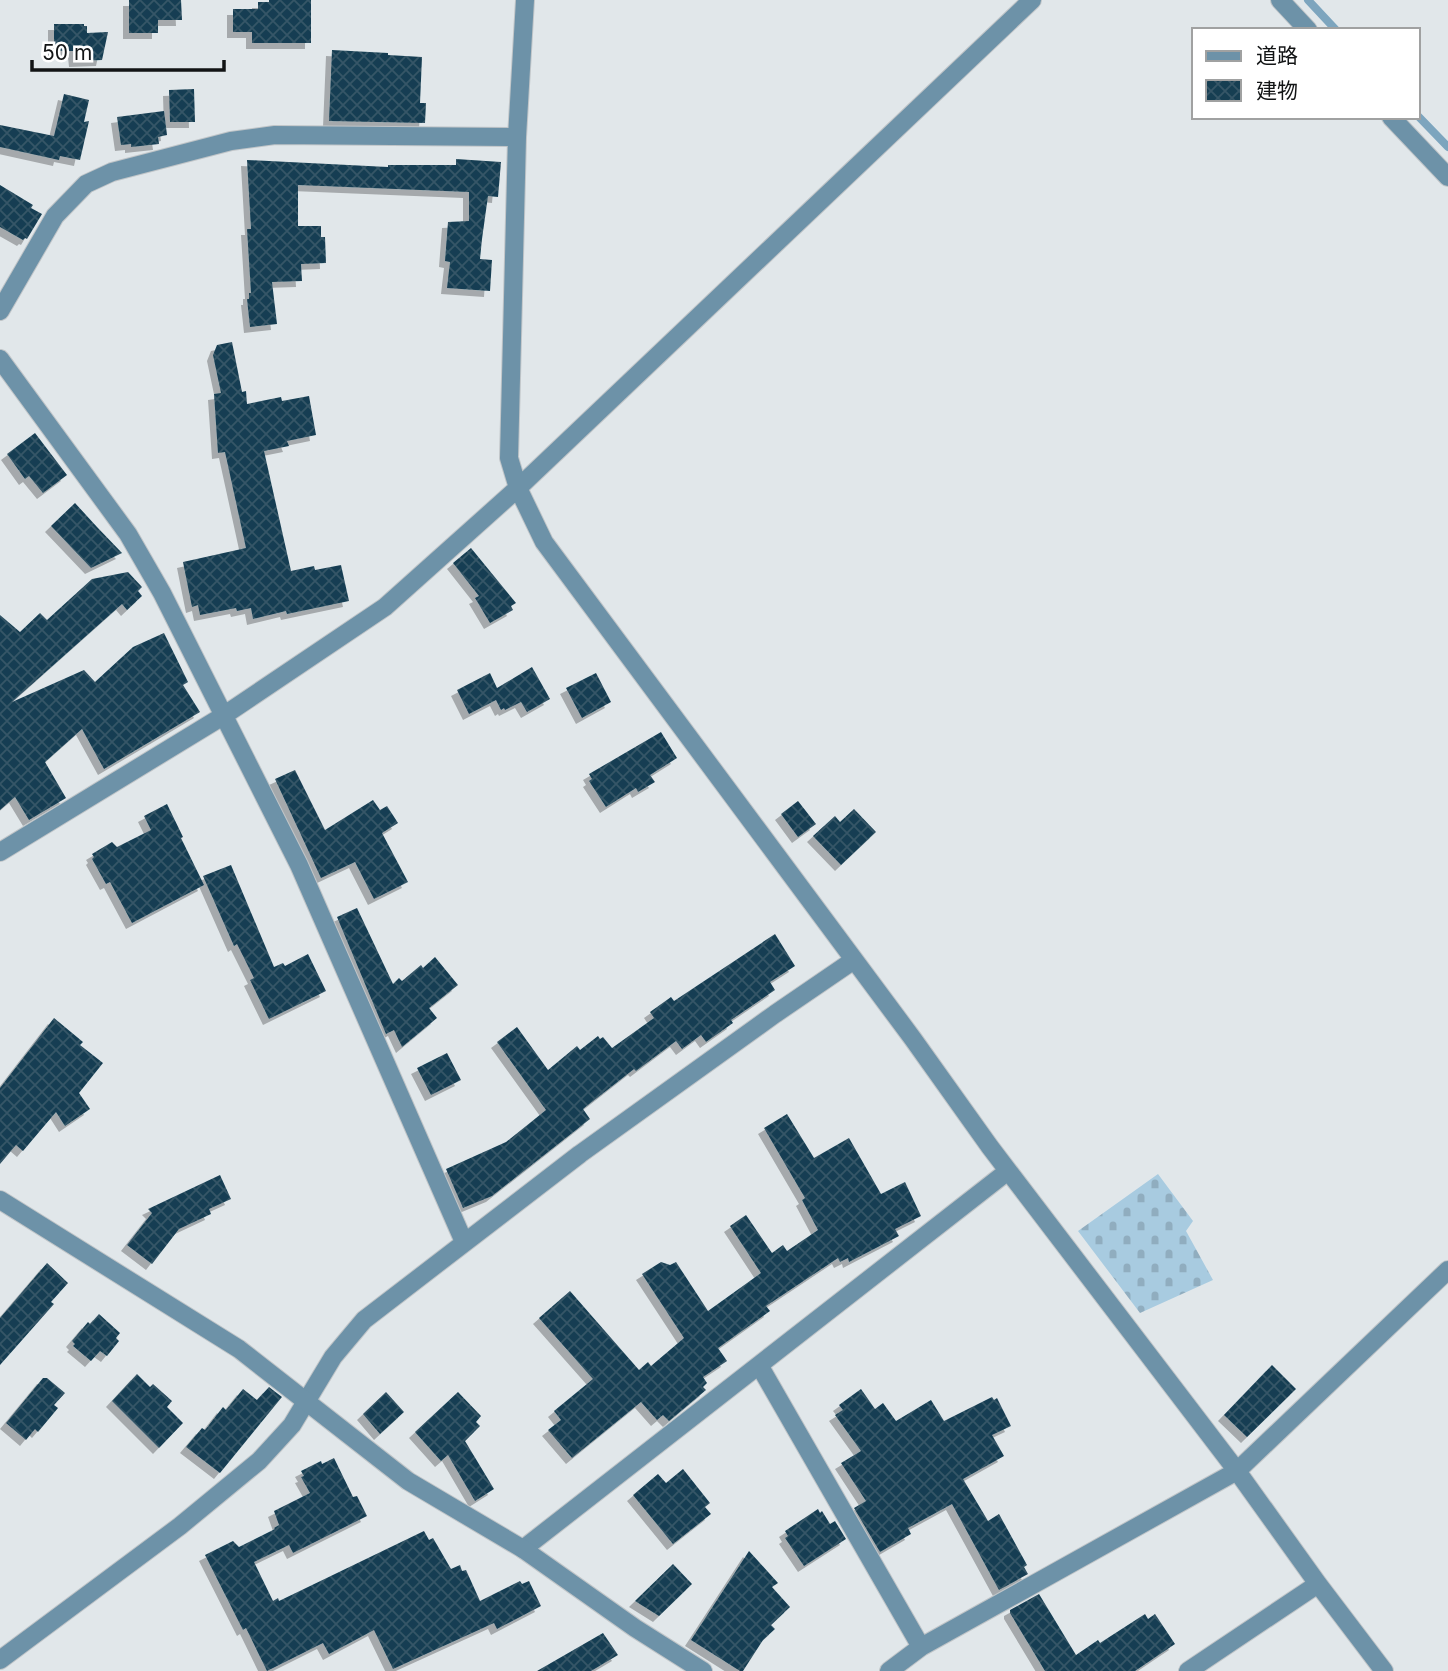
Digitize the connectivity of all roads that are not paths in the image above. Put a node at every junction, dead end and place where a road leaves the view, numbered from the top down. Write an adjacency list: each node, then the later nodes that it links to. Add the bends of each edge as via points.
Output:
1 (525, 0): 6 (street)
2 (1032, 0): 10 (street)
3 (1280, 0): 4 (street)
4 (1306, 28)
5 (1393, 119): 7 (street)
6 (517, 137): 8 (street, via 275,135 231,141 112,172 86,184 55,216); 10 (street, via 509,458)
7 (1448, 177)
8 (0, 311)
9 (0, 359): 11 (street, via 128,534)
10 (518, 488): 11 (street, via 385,607); 13 (street, via 544,542)
11 (223, 716): 12 (street); 16 (street, via 299,865)
12 (0, 852)
13 (854, 960): 14 (street); 16 (street)
14 (1008, 1171): 18 (street); 20 (street)
15 (0, 1200): 19 (street, via 239,1349)
16 (464, 1242): 19 (street, via 364,1320)
17 (1448, 1270): 20 (street)
18 (759, 1365): 21 (street); 23 (street)
19 (305, 1401): 21 (street, via 408,1481); 24 (street, via 260,1461)
20 (1237, 1471): 22 (street); 23 (street)
21 (523, 1549): 25 (street)
22 (1318, 1584): 27 (street); 28 (street)
23 (921, 1647): 26 (street)
24 (0, 1660)
25 (703, 1671)
26 (889, 1671)
27 (1188, 1671)
28 (1384, 1671)

